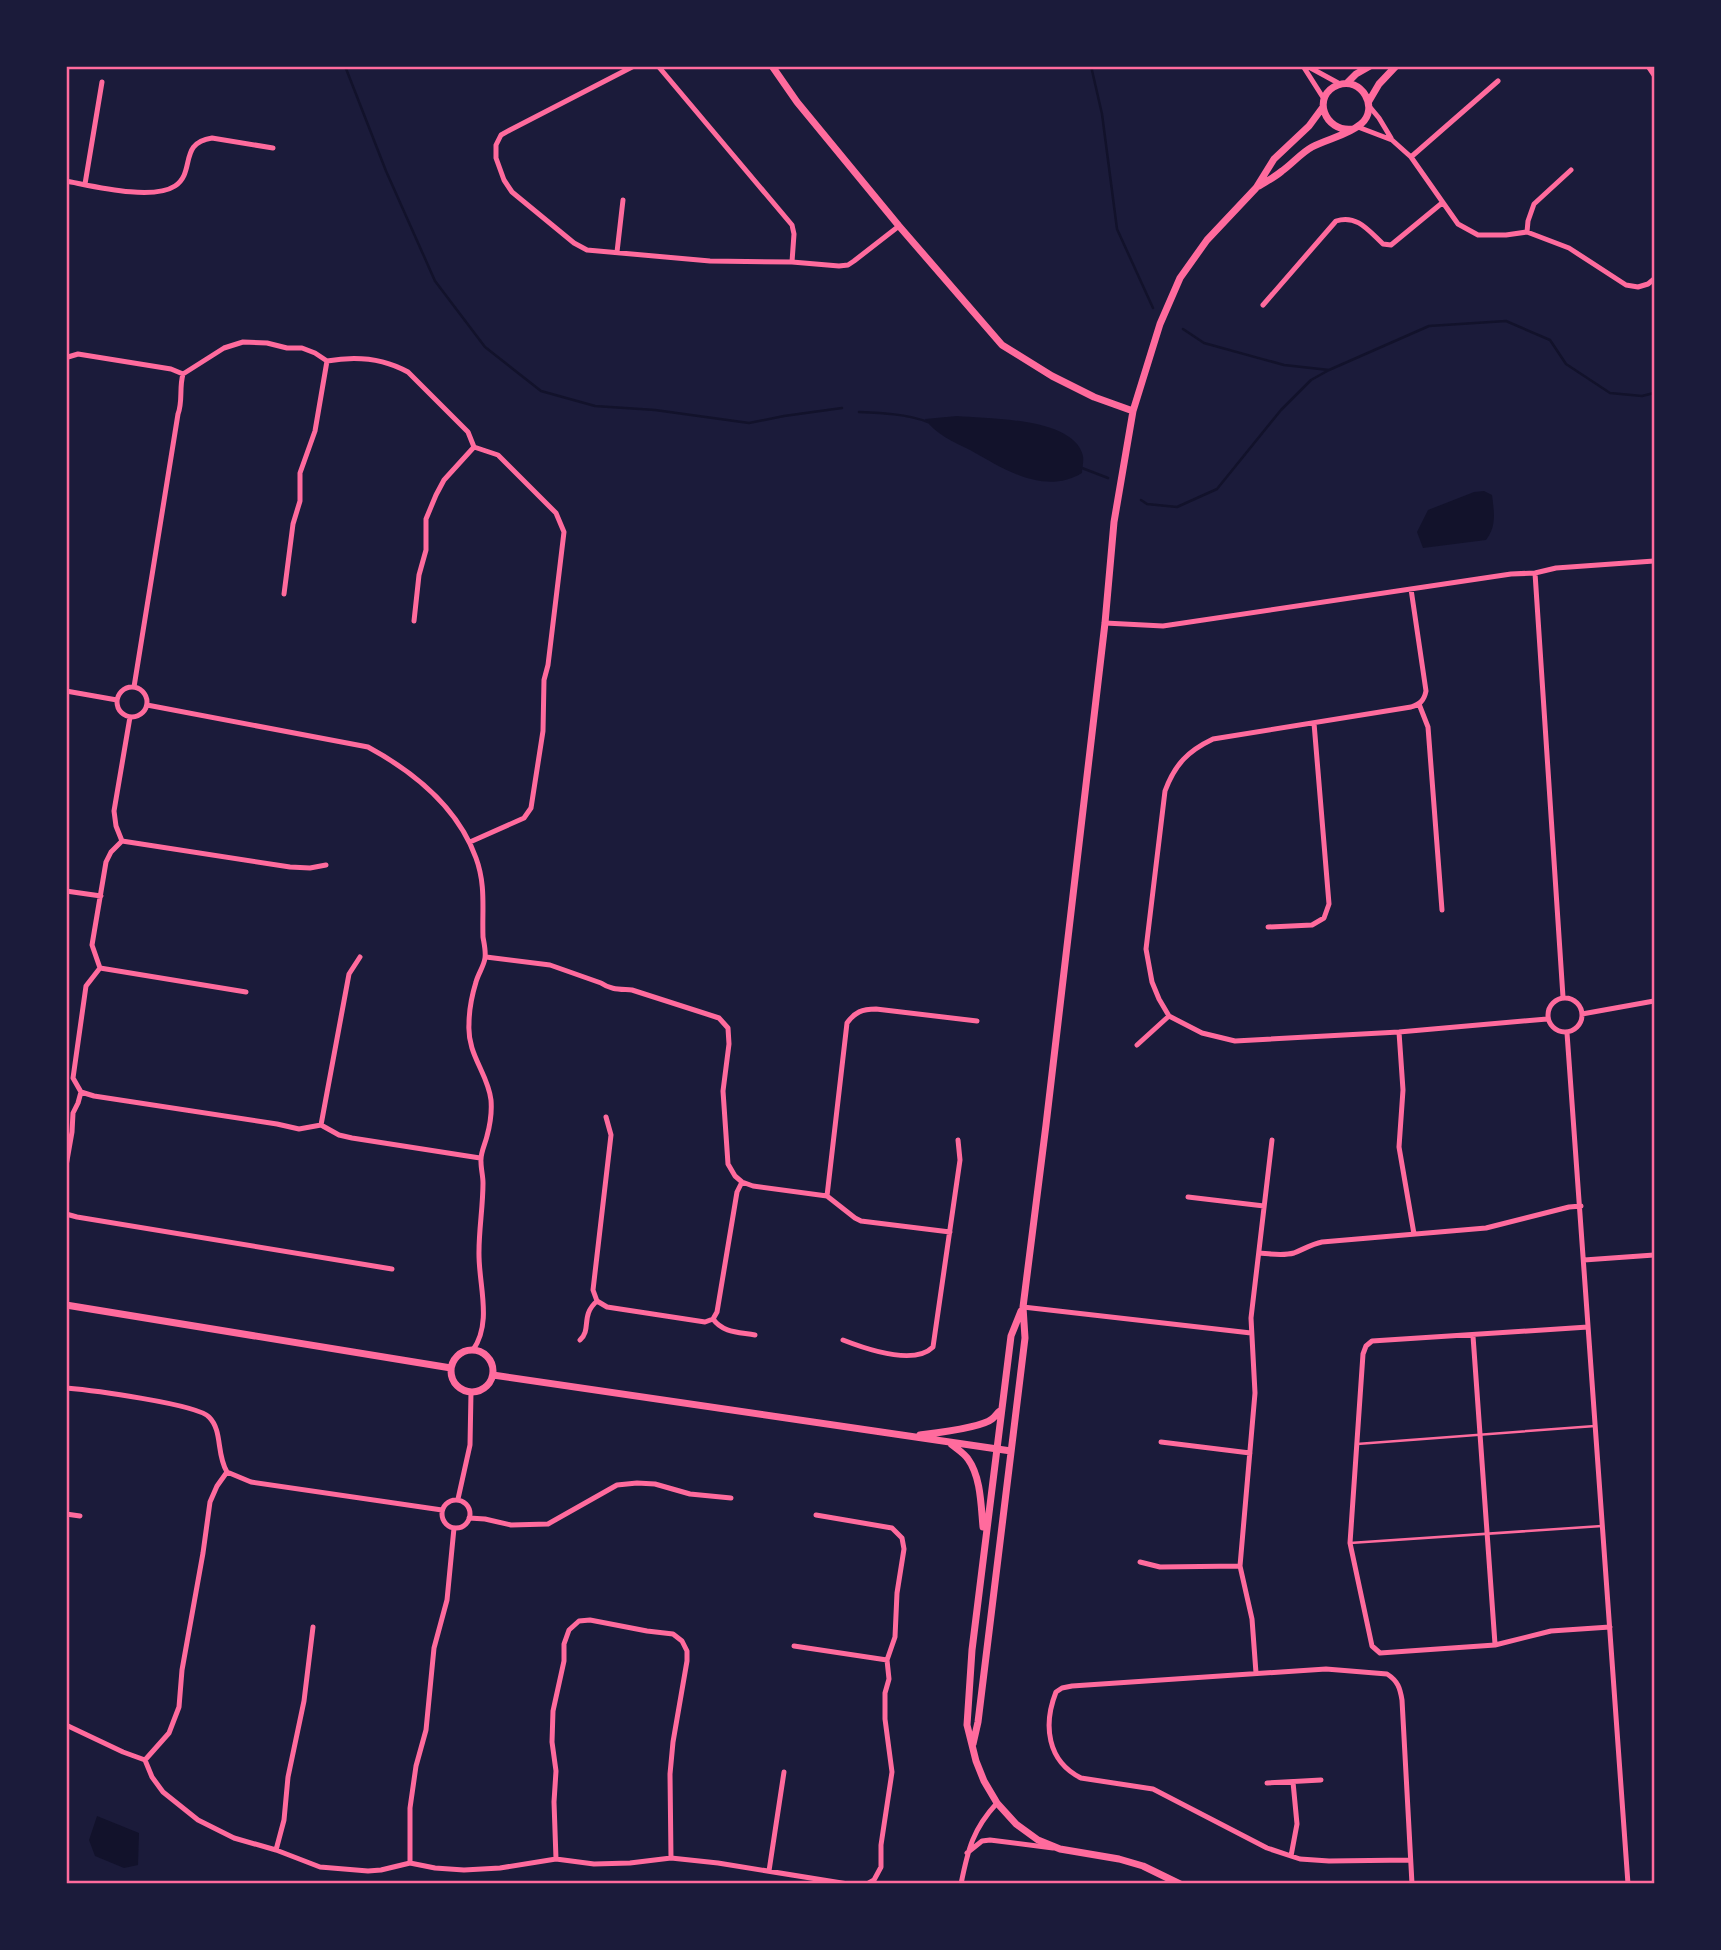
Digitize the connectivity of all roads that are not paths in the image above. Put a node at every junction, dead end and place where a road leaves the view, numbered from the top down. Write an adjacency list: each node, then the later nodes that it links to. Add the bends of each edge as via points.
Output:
1 (634, 66): 26 (street, via 500,135 496,145 496,158 512,192 574,243 587,250)
2 (658, 66): 27 (street, via 792,225)
3 (772, 66): 24 (street)
4 (1305, 66): 11 (street); 12 (street)
5 (1370, 66): 11 (street)
6 (1396, 66): 13 (street)
7 (1648, 66): 8 (street)
8 (1654, 75)
9 (1498, 81): 17 (street)
10 (102, 82): 20 (street)
11 (1343, 84): 12 (street, via 1328,93); 13 (street, via 1361,89)
12 (1324, 103): 14 (street, via 1324,114 1333,125); 21 (street, via 1303,133 1274,159)
13 (1369, 104): 14 (street, via 1367,118); 15 (street)
14 (1355, 128): 15 (street); 21 (street, via 1309,149)
15 (1392, 140): 17 (street)
16 (274, 148): 20 (street, via 202,139 194,144 182,177 167,189 135,193)
17 (1411, 157): 23 (street)
18 (1571, 170): 25 (street, via 1534,204)
19 (66, 181): 20 (street)
20 (85, 184)
21 (1256, 188): 33 (street, via 1207,240 1180,278 1160,324)
22 (623, 200): 26 (street)
23 (1441, 203): 25 (street, via 1458,224 1478,234); 29 (street, via 1391,245 1383,244 1356,220 1336,221)
24 (899, 226): 27 (street, via 848,265); 33 (street, via 1002,345 1052,376)
25 (1527, 232): 28 (street, via 1569,248 1626,285 1638,287)
26 (617, 252): 27 (street, via 710,261)
27 (792, 262)
28 (1654, 279)
29 (1263, 305)
30 (66, 359): 32 (street, via 78,354)
31 (327, 361): 32 (street, via 302,348 243,342 224,348); 34 (street, via 356,357 408,372 468,432); 38 (street, via 316,431 300,473 300,501)
32 (183, 374): 41 (street, via 182,404)
33 (1133, 411): 40 (street, via 1118,494)
34 (474, 447): 39 (street, via 444,480 426,519 426,550); 49 (street, via 498,455 556,513 564,532 531,808 524,818)
35 (1654, 561): 36 (street)
36 (1535, 573): 37 (street); 59 (street)
37 (1411, 589): 40 (street, via 1163,626); 44 (street, via 1426,691)
38 (284, 594)
39 (414, 621)
40 (1105, 624): 89 (street)
41 (135, 687): 43 (street, via 121,691); 45 (street, via 146,695)
42 (66, 691): 43 (street)
43 (117, 700): 46 (street, via 118,709)
44 (1419, 704): 47 (street); 53 (street, via 1428,727)
45 (147, 705): 46 (street, via 143,713); 49 (street, via 369,747 442,802)
46 (130, 717): 48 (street, via 114,811)
47 (1314, 723): 54 (street, via 1329,904 1324,919 1312,925); 62 (street, via 1213,739 1181,760 1171,774 1165,791 1146,949 1152,982)
48 (122, 841): 50 (street, via 290,867); 52 (street, via 106,862)
49 (470, 842): 56 (street, via 482,877)
50 (326, 865)
51 (66, 891): 52 (street)
52 (101, 897): 57 (street, via 92,945)
53 (1441, 910)
54 (1268, 927)
55 (360, 957): 70 (street, via 349,974)
56 (486, 957): 73 (street, via 475,984 469,1022 473,1052 491,1100); 75 (street, via 550,965 608,988 632,990 719,1018 728,1028 729,1044 723,1091 728,1164)
57 (100, 968): 58 (street); 68 (street, via 86,986 73,1078)
58 (246, 992)
59 (1563, 998): 61 (street, via 1575,1000); 63 (street, via 1549,1007)
60 (1654, 1001): 61 (street)
61 (1582, 1014): 66 (street, via 1579,1026)
62 (1169, 1016): 65 (street, via 1202,1033 1235,1041); 67 (street)
63 (1548, 1019): 65 (street); 66 (street, via 1555,1030)
64 (977, 1021): 76 (street, via 876,1009 853,1014 847,1023)
65 (1399, 1032): 82 (street, via 1403,1090 1399,1147)
66 (1567, 1033): 79 (street)
67 (1137, 1045)
68 (81, 1092): 70 (street, via 299,1129); 74 (street, via 73,1113)
69 (606, 1117): 87 (street, via 611,1135 593,1290)
70 (321, 1125): 73 (street, via 352,1138)
71 (958, 1140): 81 (street, via 960,1160)
72 (1272, 1140): 78 (street)
73 (480, 1158): 97 (street, via 484,1318)
74 (66, 1166)
75 (742, 1182): 76 (street); 90 (street)
76 (827, 1196): 81 (street, via 861,1220)
77 (1188, 1197): 78 (street)
78 (1264, 1206): 83 (street)
79 (1581, 1206): 82 (street, via 1486,1228); 85 (street)
80 (66, 1214): 86 (street)
81 (950, 1232): 96 (street, via 933,1347 914,1357)
82 (1413, 1234): 83 (street, via 1322,1242 1282,1255)
83 (1259, 1253): 92 (street)
84 (1654, 1255): 85 (street)
85 (1584, 1261): 91 (street)
86 (392, 1269)
87 (597, 1301): 90 (street, via 607,1307 705,1322); 95 (street, via 590,1308 586,1333)
88 (66, 1306): 98 (street)
89 (1023, 1307): 92 (street); 102 (street, via 1011,1336); 110 (street, via 1025,1338)
90 (713, 1319): 93 (street, via 725,1330)
91 (1588, 1327): 94 (street); 103 (street)
92 (1251, 1333): 111 (street, via 1255,1393)
93 (755, 1335)
94 (1473, 1336): 104 (street); 108 (street, via 1372,1341 1366,1346)
95 (580, 1340)
96 (843, 1340)
97 (473, 1350): 98 (street, via 456,1357); 99 (street, via 486,1355)
98 (451, 1368): 101 (street, via 458,1386)
99 (492, 1375): 101 (street, via 487,1386); 105 (street)
100 (66, 1388): 112 (street, via 192,1408 208,1415 218,1429 221,1462)
101 (471, 1392): 114 (street, via 470,1445)
102 (1001, 1409): 105 (street, via 986,1423); 109 (street)
103 (1595, 1426): 104 (lane); 120 (street)
104 (1480, 1435): 108 (lane); 122 (street)
105 (909, 1437): 106 (street)
106 (949, 1442): 109 (street); 123 (street, via 963,1452 973,1469)
107 (1161, 1442): 111 (street)
108 (1356, 1444): 124 (street)
109 (997, 1449): 110 (street); 123 (street)
110 (1011, 1451): 134 (street)
111 (1250, 1453): 126 (street)
112 (227, 1472): 115 (street, via 251,1482); 135 (street, via 210,1502 179,1707 169,1733)
113 (731, 1498): 119 (street, via 638,1483 617,1485 548,1524 511,1525)
114 (458, 1500): 115 (street, via 449,1501); 119 (street, via 469,1507)
115 (442, 1510): 121 (street, via 444,1523)
116 (66, 1514): 118 (street)
117 (816, 1515): 131 (street, via 892,1528 902,1538 895,1637)
118 (80, 1516)
119 (470, 1518): 121 (street)
120 (1602, 1526): 122 (lane); 128 (street)
121 (454, 1528): 148 (street, via 447,1600 434,1648 426,1730 410,1808)
122 (1487, 1533): 124 (lane); 129 (street)
123 (985, 1542): 134 (street, via 967,1725)
124 (1350, 1543): 129 (street, via 1372,1646 1380,1653)
125 (1140, 1562): 126 (street, via 1160,1567)
126 (1240, 1566): 132 (street, via 1252,1619)
127 (313, 1627): 142 (street)
128 (1610, 1627): 129 (street, via 1551,1631); 155 (street)
129 (1495, 1644)
130 (794, 1646): 131 (street)
131 (887, 1660): 151 (street, via 885,1718 892,1772 881,1867)
132 (1256, 1673): 144 (street, via 1062,1688 1051,1709 1051,1747 1065,1766 1081,1777 1153,1789); 147 (street, via 1326,1669 1377,1672 1394,1679 1402,1700)
133 (66, 1725): 135 (street)
134 (972, 1744): 140 (street)
135 (145, 1760): 142 (street, via 163,1792 198,1820 234,1838)
136 (784, 1772): 149 (street)
137 (1321, 1780): 138 (street)
138 (1293, 1782): 139 (street); 144 (street, via 1297,1824)
139 (1267, 1783)
140 (997, 1802): 141 (street, via 1025,1831); 143 (street, via 975,1832)
141 (1060, 1849): 143 (street, via 990,1840); 153 (street, via 1143,1866)
142 (276, 1850): 148 (street, via 336,1869 381,1870)
143 (967, 1853): 152 (street)
144 (1291, 1856): 147 (street, via 1329,1861)
145 (671, 1858): 146 (street, via 594,1864); 146 (street, via 672,1752 687,1651 673,1634 590,1620 579,1621 569,1630 553,1711); 149 (street)
146 (556, 1859): 148 (street, via 464,1870)
147 (1410, 1860): 154 (street)
148 (410, 1863)
149 (769, 1871): 150 (street)
150 (848, 1884)
151 (867, 1884)
152 (961, 1884)
153 (1180, 1884)
154 (1412, 1884)
155 (1628, 1884)

